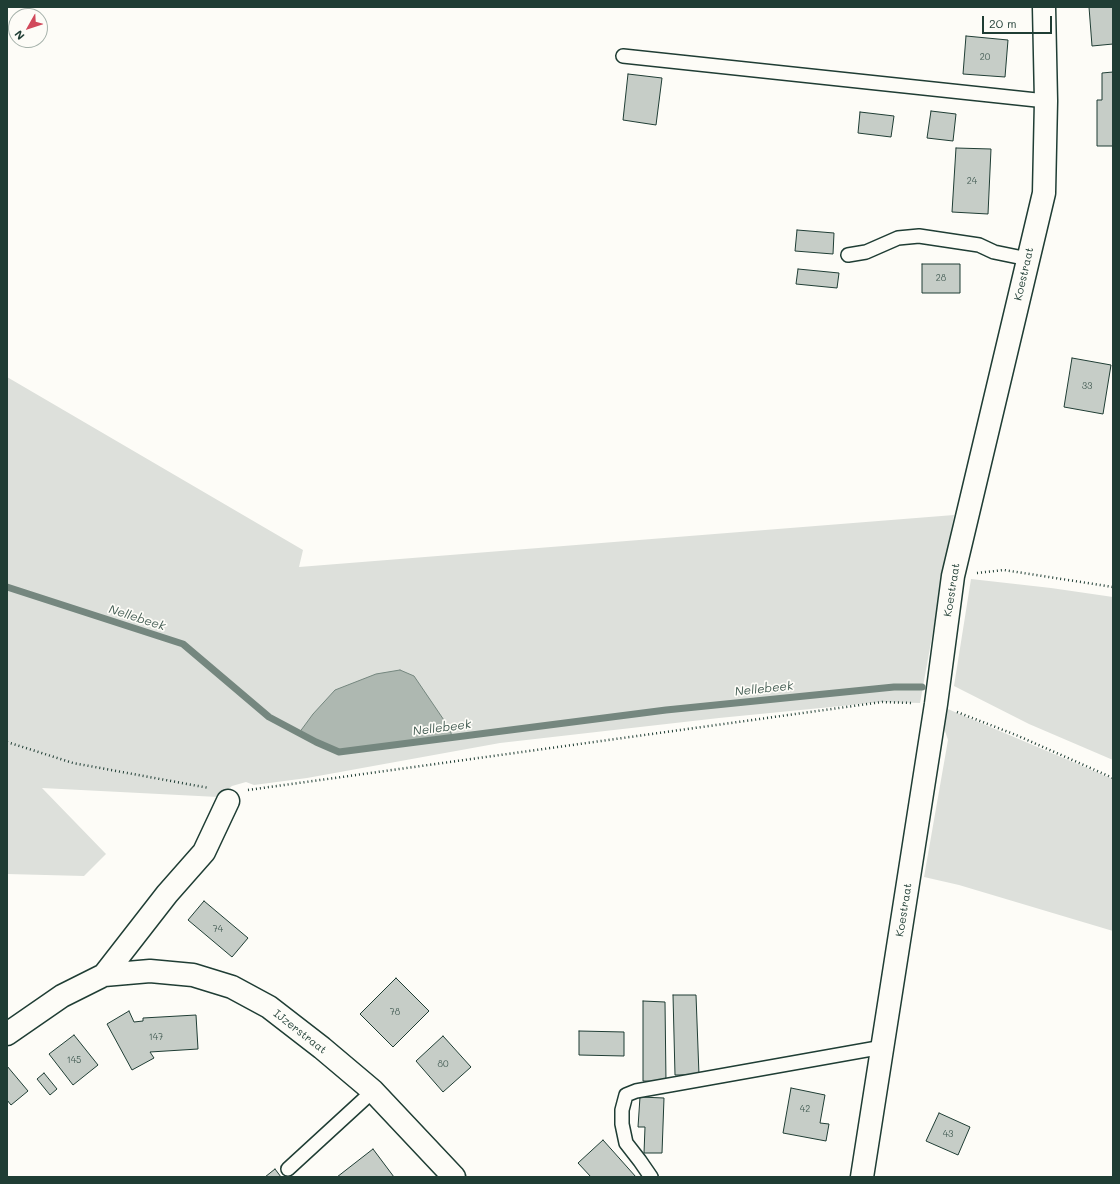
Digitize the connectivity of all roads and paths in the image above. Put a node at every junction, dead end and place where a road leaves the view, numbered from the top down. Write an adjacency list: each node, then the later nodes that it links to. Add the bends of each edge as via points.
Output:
1 (1044, 7): 3 (street, Koestraat)
2 (623, 56): 3 (lane)
3 (1046, 101): 5 (street, Koestraat, via 1044,193)
4 (848, 255): 5 (lane, via 866,252 898,238 919,236 979,245 994,252)
5 (1028, 259): 6 (street, Koestraat)
6 (953, 576): 7 (path, via 1004,570); 8 (street, Koestraat)
7 (1113, 587)
8 (936, 704): 10 (path, via 1016,735); 11 (path, via 882,702 244,791); 14 (street, Koestraat)
9 (7, 742): 11 (path, via 73,763 210,788)
10 (1113, 778)
11 (228, 801): 12 (street, IJzerstraat, via 204,852 167,894)
12 (104, 975): 13 (street, IJzerstraat, via 62,996); 15 (street, IJzerstraat, via 150,971 193,975 232,987 269,1007)
13 (7, 1034)
14 (883, 1047): 18 (lane, via 636,1091 626,1095 622,1124 626,1143); 19 (street, Koestraat)
15 (373, 1091): 16 (lane); 17 (street, IJzerstraat)
16 (288, 1169)
17 (454, 1177)
18 (651, 1177)
19 (862, 1177)

